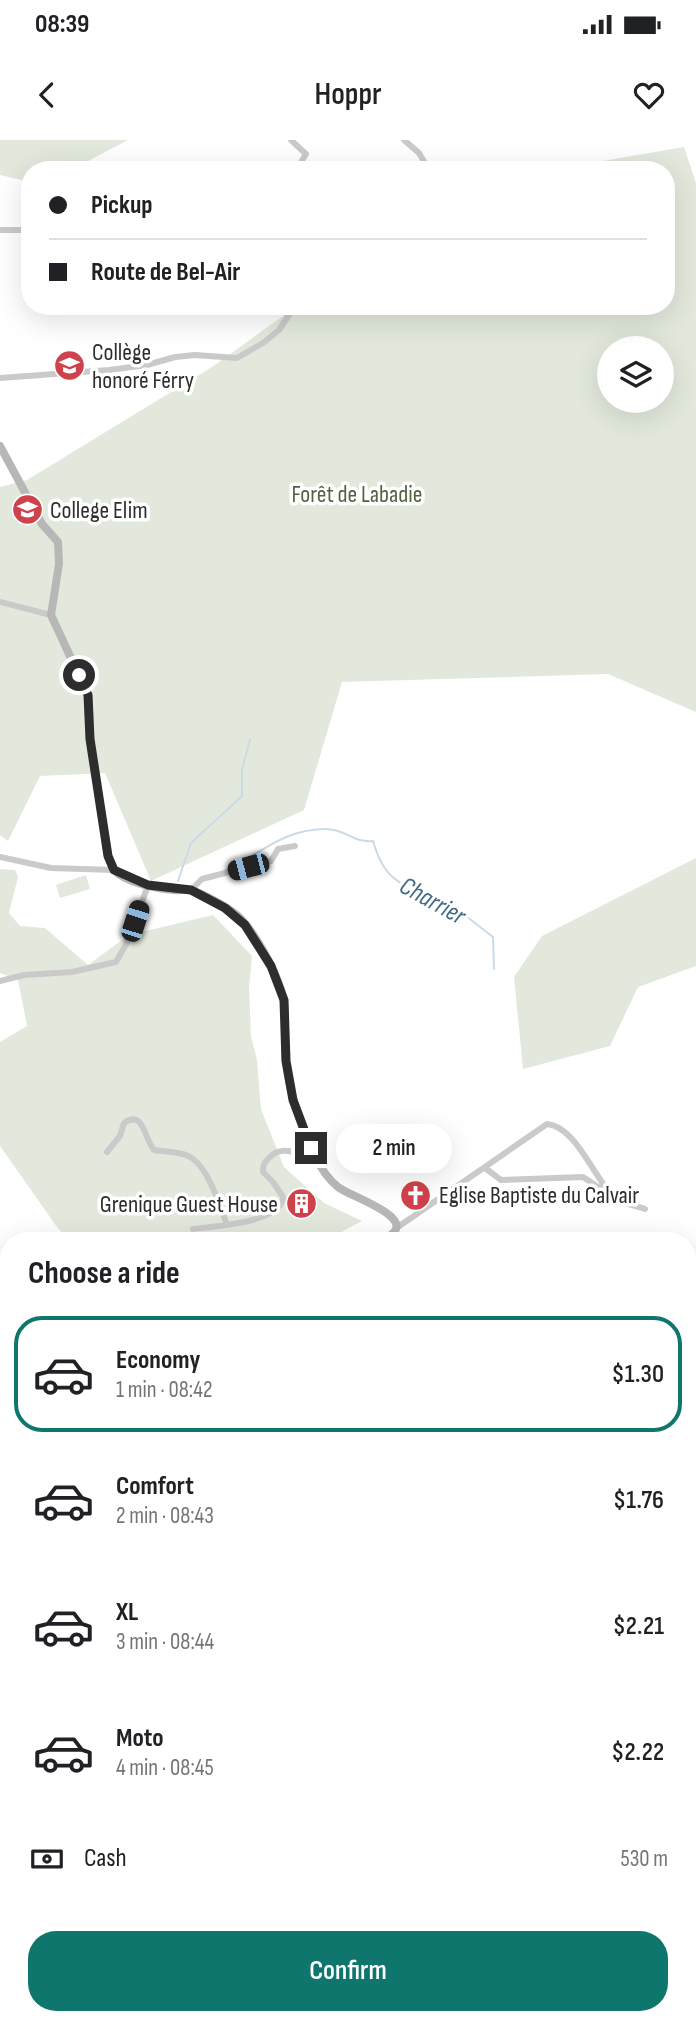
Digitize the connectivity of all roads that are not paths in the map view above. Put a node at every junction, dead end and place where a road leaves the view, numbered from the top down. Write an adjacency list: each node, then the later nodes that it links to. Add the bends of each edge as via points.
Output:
1 (292, 140): 3 (street, via 306,154)
2 (404, 140): 4 (street)
3 (302, 161)
4 (424, 161)
5 (0, 230): 6 (street)
6 (21, 230)
7 (289, 315): 8 (street, via 279,330 237,358 175,356 109,370)
8 (0, 377)
9 (0, 446): 11 (street, via 42,524 58,542 60,565)
10 (0, 602): 11 (street)
11 (51, 615): 14 (street, via 88,695 94,765)
12 (295, 846): 16 (street, via 278,849 271,861 202,878)
13 (0, 857): 14 (street, via 51,868)
14 (114, 870): 15 (street)
15 (148, 885): 16 (street); 17 (street, via 116,962)
16 (191, 890): 19 (street, via 237,916 271,966 284,1000 293,1100)
17 (0, 981)
18 (107, 1152): 23 (street, via 124,1123 138,1119 154,1150 186,1155 196,1162 208,1177)
19 (318, 1162): 23 (street, via 282,1149 275,1152 265,1161 263,1172 284,1197 282,1205 269,1215); 25 (street, via 339,1188 391,1215)
20 (485, 1168): 21 (street, via 501,1180 583,1177); 21 (street, via 550,1124 580,1149); 25 (street)
21 (616, 1199): 22 (street)
22 (645, 1209)
23 (227, 1225): 24 (street)
24 (193, 1229)
25 (395, 1229): 26 (street)
26 (391, 1232)

